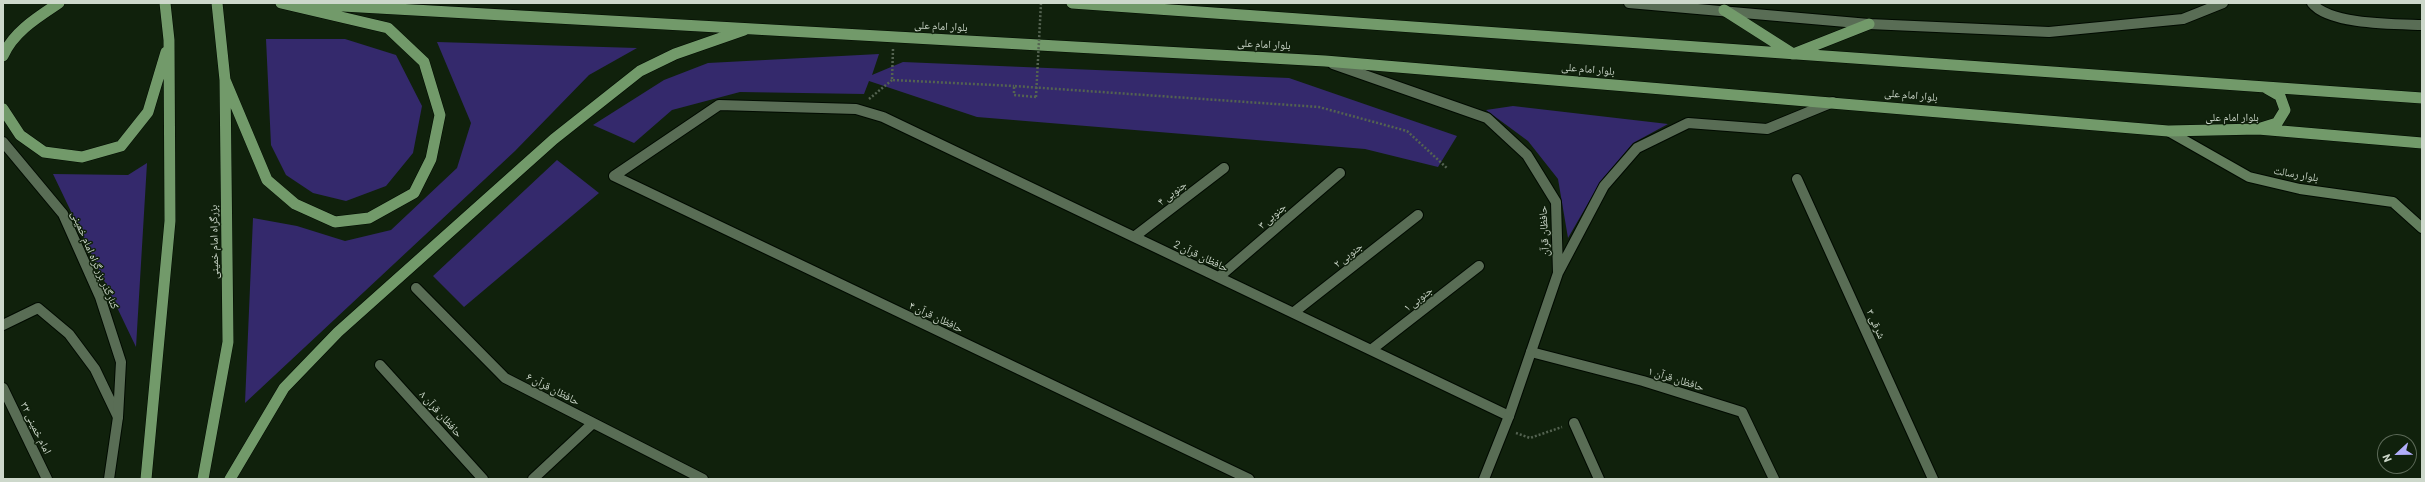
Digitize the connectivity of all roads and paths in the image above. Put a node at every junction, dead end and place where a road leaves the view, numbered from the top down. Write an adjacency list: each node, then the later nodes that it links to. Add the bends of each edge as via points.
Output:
1 (59, 3): 18 (highway, via 34,20 8,44)
2 (165, 3): 16 (highway)
3 (217, 3): 20 (highway, بزرگراه امام خمینی)
4 (281, 3): 20 (highway, via 388,28 424,62 440,115 431,159 414,193 369,218 335,222 296,204 267,180)
5 (289, 3): 14 (highway, بلوار امام علی)
6 (1041, 3): 22 (path, bridge, via 1036,97 1014,95)
7 (1072, 3): 17 (highway)
8 (1629, 3): 11 (street)
9 (2222, 3): 12 (street, via 2183,19 2050,32)
10 (2312, 3): 13 (street, via 2334,16 2354,21)
11 (1724, 10): 12 (street); 17 (highway)
12 (1870, 24): 17 (highway)
13 (2422, 26)
14 (750, 28): 15 (highway, بلوار امام علی); 59 (highway, via 675,54 640,71 554,139 338,332 284,388)
15 (893, 37): 19 (highway, بلوار امام علی); 21 (path)
16 (169, 40): 26 (highway, via 148,112 121,146 82,157 44,152 20,135); 57 (highway, via 170,221)
17 (1793, 54): 23 (highway)
18 (3, 56)
19 (1325, 61): 25 (highway, بلوار امام علی); 41 (street, حافظان قرآن, via 1487,118 1527,155 1556,202)
20 (225, 80): 58 (highway, بزرگراه امام خمینی, via 228,342)
21 (892, 80): 22 (path); 27 (path)
22 (1014, 86): 33 (path, via 1319,107 1408,131)
23 (2263, 86): 24 (highway); 28 (highway, via 2280,96 2285,110 2277,123)
24 (2422, 98)
25 (1834, 102): 29 (highway, بلوار امام علی); 41 (street, via 1767,130 1688,123 1636,148 1604,186)
26 (3, 109)
27 (856, 109): 35 (street, حافظان قرآن 2, via 719,105); 39 (street, حافظان قرآن 2, via 884,117)
28 (2258, 129): 29 (highway, بلوار امام علی); 31 (highway, بلوار امام علی)
29 (2168, 131): 38 (main road, بلوار رسالت, via 2249,177 2300,189 2393,202)
30 (3, 142): 51 (street, کنارگذر بزرگراه امام خمینی, via 63,214 100,297 121,362)
31 (2422, 143)
32 (1224, 168): 39 (street, جنوبی ۴)
33 (1448, 170)
34 (1340, 173): 42 (street, جنوبی ۳)
35 (614, 176): 63 (street, حافظان قرآن ۴)
36 (1797, 178): 67 (street, ۳ شرقی)
37 (1418, 215): 44 (street, جنوبی ۲)
38 (2422, 228)
39 (1134, 237): 42 (street, حافظان قرآن 2)
40 (1479, 266): 46 (street, جنوبی ۱)
41 (1558, 273): 47 (street, حافظان قرآن)
42 (1219, 277): 44 (street, حافظان قرآن 2)
43 (416, 288): 52 (street, حافظان قرآن ۶, via 505,378)
44 (1293, 313): 46 (street, حافظان قرآن 2)
45 (3, 325): 51 (street, via 38,308 69,334 95,368)
46 (1371, 350): 50 (street, حافظان قرآن 2)
47 (1531, 352): 50 (street, حافظان قرآن); 66 (street, حافظان قرآن ۱, via 1643,381 1742,412)
48 (380, 365): 60 (street, حافظان قرآن ۸)
49 (3, 388): 55 (street, امام خمینی ۳۲)
50 (1509, 416): 54 (street, حافظان قرآن)
51 (118, 417): 56 (street, کنارگذر بزرگراه امام خمینی)
52 (593, 423): 61 (street); 62 (street, حافظان قرآن ۶)
53 (1574, 423): 54 (path, via 1530,438); 65 (street)
54 (1505, 428): 64 (street, حافظان قرآن)
55 (47, 479)
56 (109, 479)
57 (146, 479)
58 (203, 479)
59 (230, 479)
60 (483, 479)
61 (533, 479)
62 (703, 479)
63 (1249, 479)
64 (1484, 479)
65 (1599, 479)
66 (1774, 479)
67 (1933, 479)

